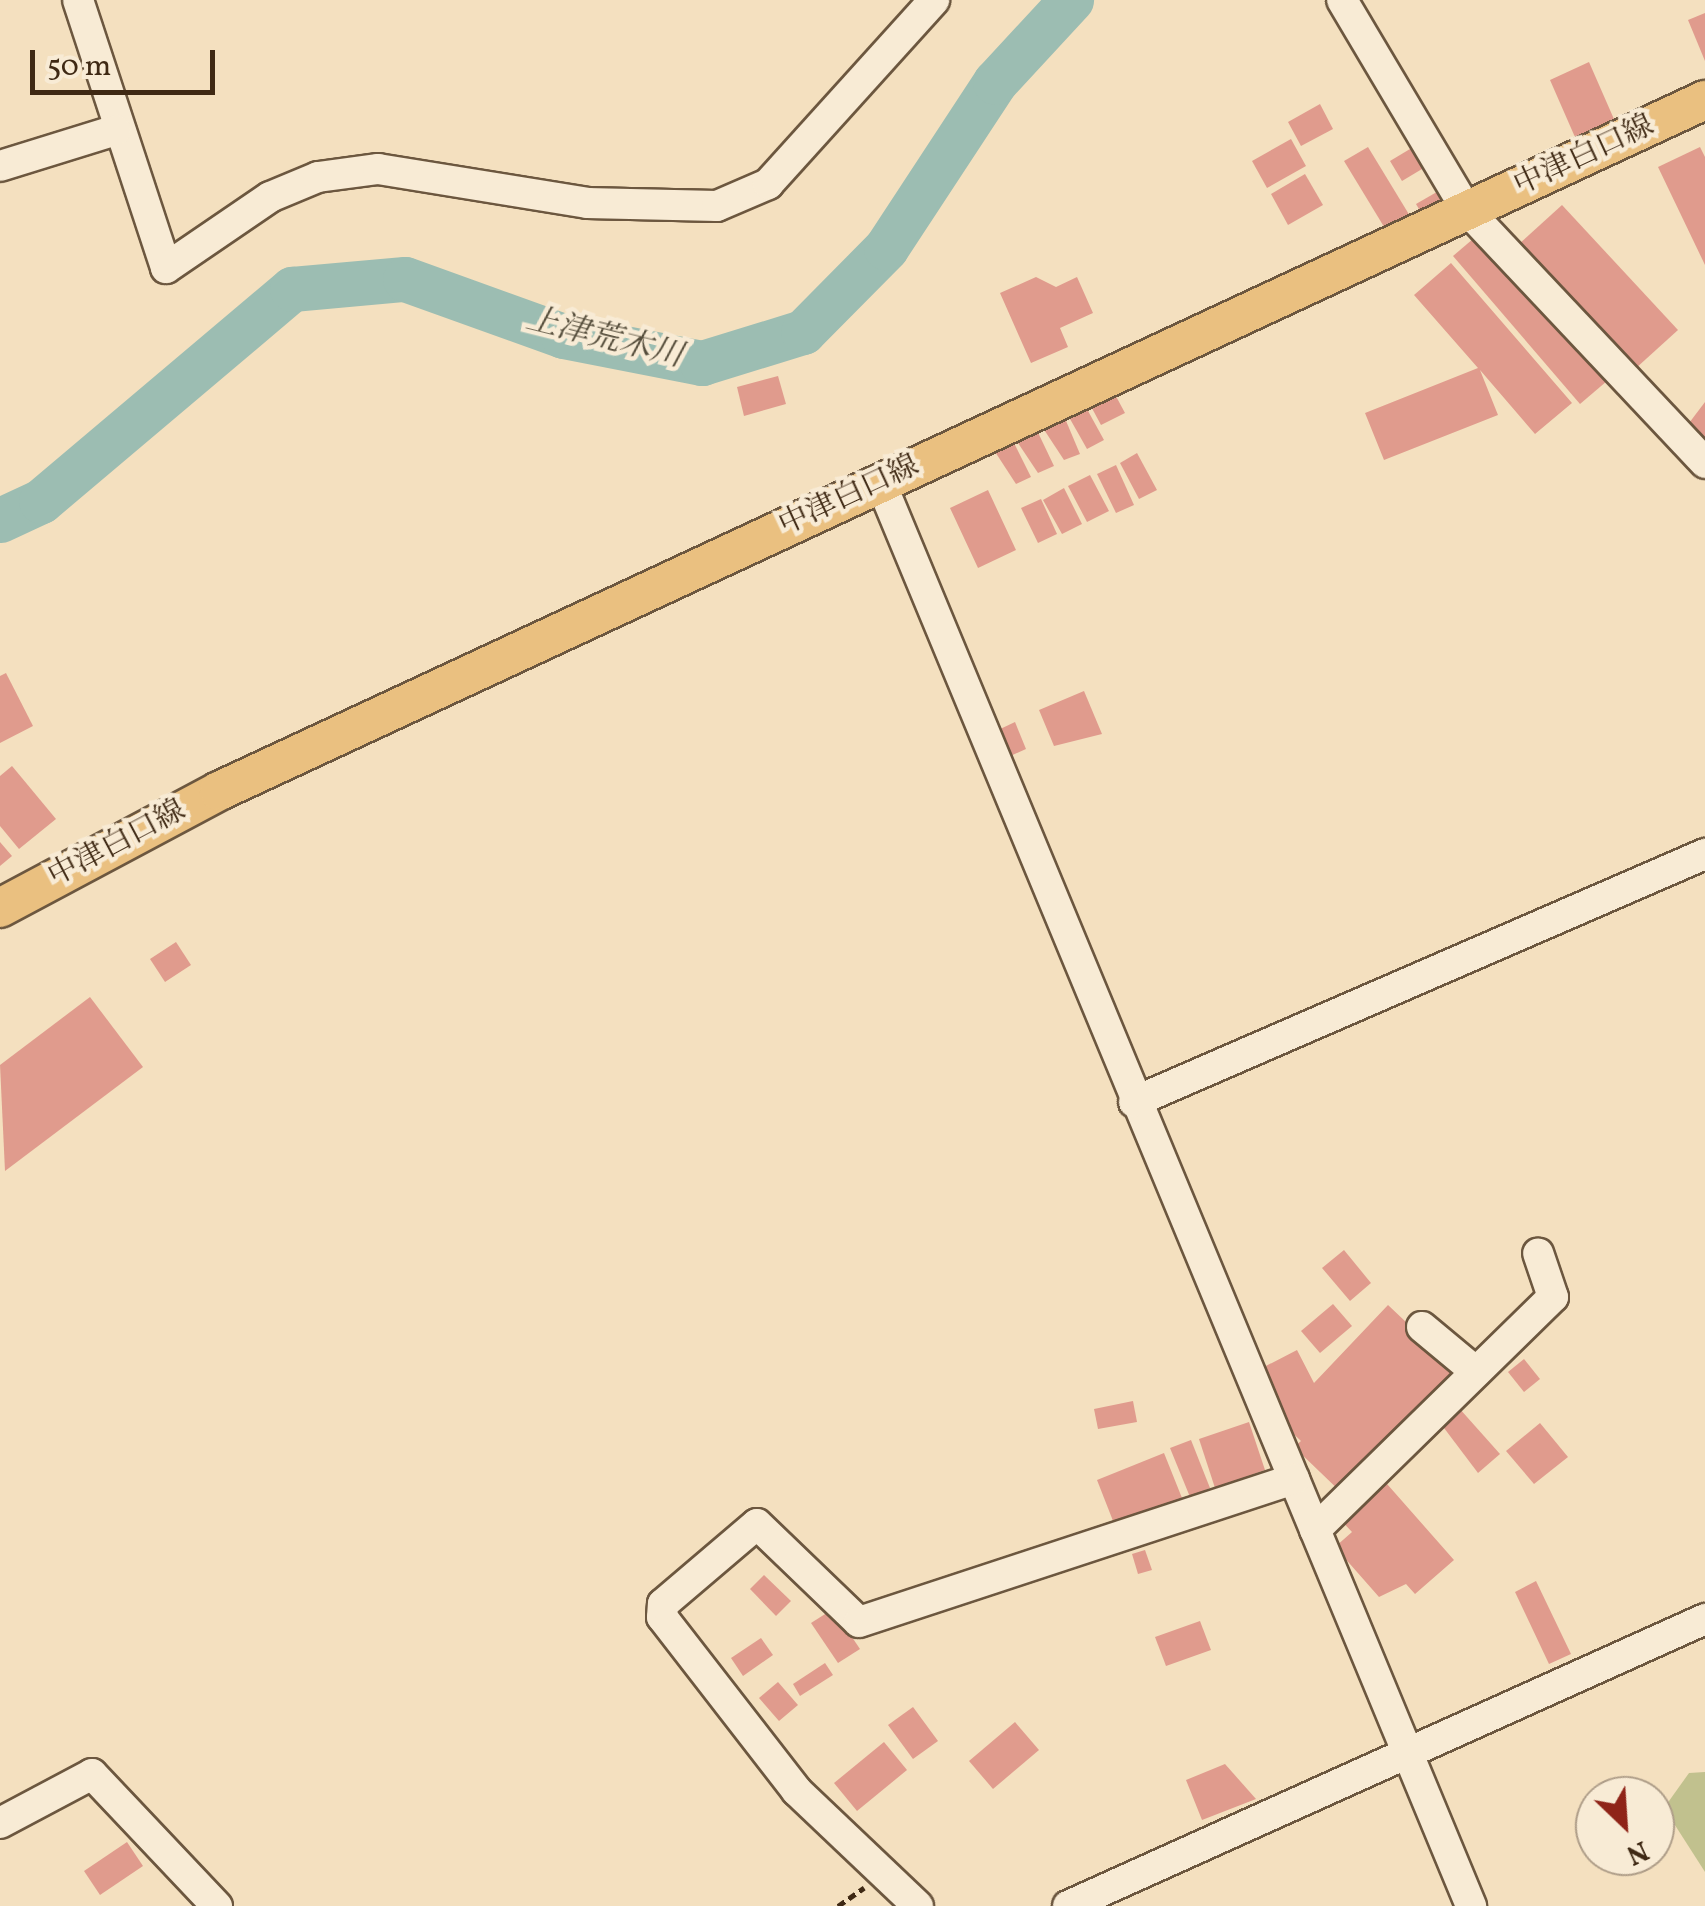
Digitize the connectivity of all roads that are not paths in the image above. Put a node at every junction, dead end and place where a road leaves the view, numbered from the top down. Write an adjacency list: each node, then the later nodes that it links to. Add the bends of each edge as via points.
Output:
1 (78, 0): 5 (street)
2 (934, 0): 5 (street, via 768,184 717,206 587,203 378,169 318,177 270,197 166,268)
3 (1342, 0): 7 (street)
4 (1705, 100): 7 (main road, 中津白口線)
5 (116, 130): 6 (street)
6 (0, 166)
7 (1466, 209): 8 (street); 9 (main road, 中津白口線)
8 (1705, 463)
9 (880, 481): 11 (main road, 中津白口線, via 219,791); 12 (street)
10 (1705, 854): 12 (street)
11 (0, 908)
12 (1134, 1102): 16 (street)
13 (1538, 1253): 15 (street, via 1553,1297)
14 (1422, 1327): 15 (street)
15 (1476, 1372): 17 (street)
16 (1294, 1479): 17 (street); 22 (street, via 859,1622 757,1524 663,1604 662,1616 797,1791)
17 (1315, 1530): 19 (street)
18 (1705, 1619): 19 (street)
19 (1408, 1754): 23 (street); 24 (street)
20 (0, 1822): 21 (street, via 92,1774)
21 (217, 1906)
22 (918, 1906)
23 (1068, 1906)
24 (1471, 1906)

